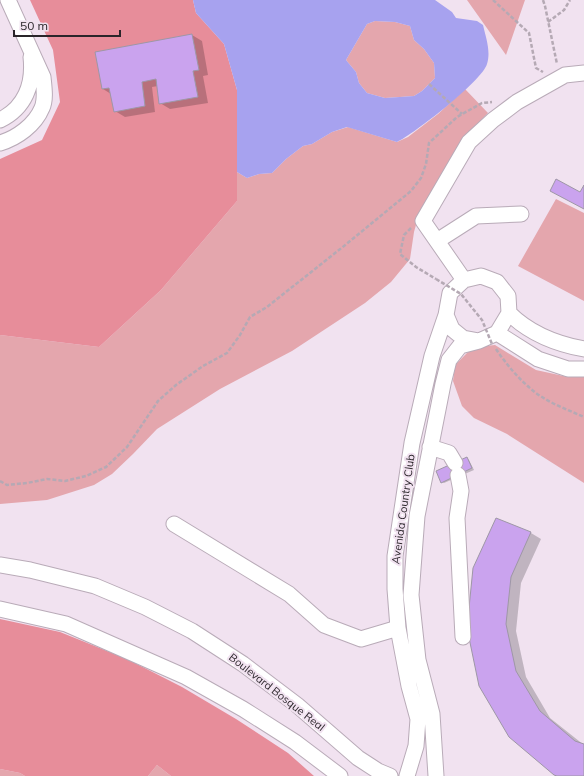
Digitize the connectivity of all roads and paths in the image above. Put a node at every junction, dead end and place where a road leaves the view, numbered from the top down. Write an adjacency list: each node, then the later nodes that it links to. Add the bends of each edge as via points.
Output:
1 (8, 0): 6 (street)
2 (493, 0): 8 (path, via 529,33 536,68)
3 (543, 0): 5 (path)
4 (570, 0): 5 (path, via 564,10)
5 (548, 22): 9 (path, via 558,68)
6 (30, 46): 13 (street, via 33,71 25,98 17,110); 14 (street, via 43,77 45,91 42,108 33,122 21,133)
7 (584, 73): 9 (street)
8 (546, 75)
9 (564, 75): 17 (street, via 517,102 469,142 423,221)
10 (429, 84): 12 (path)
11 (495, 102): 12 (path, via 482,103)
12 (462, 114): 26 (path, via 429,143 421,178 411,191 267,307 250,317 227,353 203,366 158,401 127,447 106,467 86,476 65,481 47,479 7,485)
13 (0, 120)
14 (0, 143)
15 (521, 214): 17 (street, via 476,216)
16 (414, 226): 21 (path, bridge, via 404,234 400,254 416,267 461,294 482,320)
17 (437, 241): 18 (street)
18 (464, 280): 19 (street, via 481,276 497,282 508,296); 20 (street, via 450,293)
19 (509, 313): 21 (street); 22 (street, via 519,323 544,337)
20 (446, 315): 21 (street, via 452,329 464,338); 30 (street, Avenida Country Club, via 432,356 412,443 395,556)
21 (489, 339): 23 (street, via 568,369); 24 (path, via 505,363 532,390); 25 (street, Avenida Country Club, via 460,346 449,360)
22 (584, 349)
23 (584, 369)
24 (584, 417)
25 (430, 447): 31 (street, via 449,453 461,491 457,518); 36 (street, Avenida Country Club, via 417,516 411,595 418,660 432,714)
26 (0, 481)
27 (174, 524): 30 (street, via 289,594 324,624 361,639)
28 (0, 565): 33 (street, Boulevard Bosque Real, via 95,586 192,631 249,669 358,758)
29 (0, 609): 32 (street, via 66,624 186,676 282,734)
30 (398, 628): 34 (street, Avenida Country Club, via 408,686 418,720 416,746)
31 (463, 637)
32 (340, 776)
33 (390, 776)
34 (407, 776): 35 (street)
35 (418, 776)
36 (436, 776)

